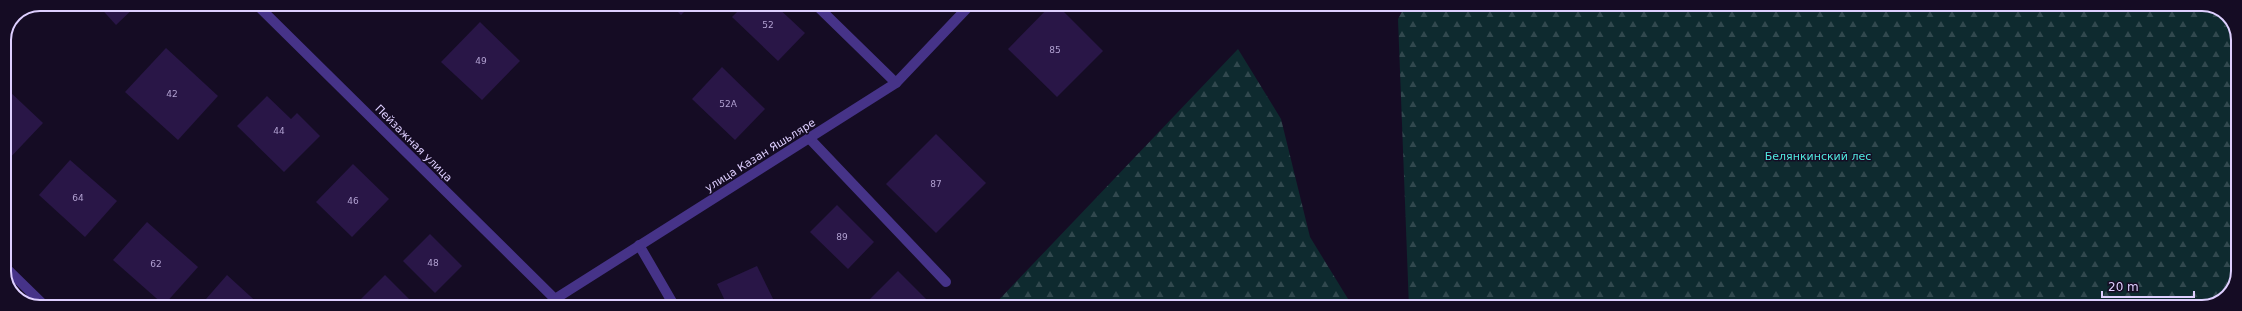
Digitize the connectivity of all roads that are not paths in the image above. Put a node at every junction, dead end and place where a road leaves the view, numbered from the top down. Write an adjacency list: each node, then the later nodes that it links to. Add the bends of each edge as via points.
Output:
1 (263, 11): 9 (street, Пейзажная улица)
2 (822, 11): 4 (street)
3 (964, 11): 4 (street, улица Казан Яшьляре)
4 (896, 83): 5 (street, улица Казан Яшьляре)
5 (809, 138): 6 (street, улица Казан Яшьляре); 8 (street)
6 (639, 245): 9 (street, улица Казан Яшьляре); 11 (street)
7 (11, 273): 10 (street)
8 (946, 282)
9 (555, 299)
10 (39, 300)
11 (671, 300)

